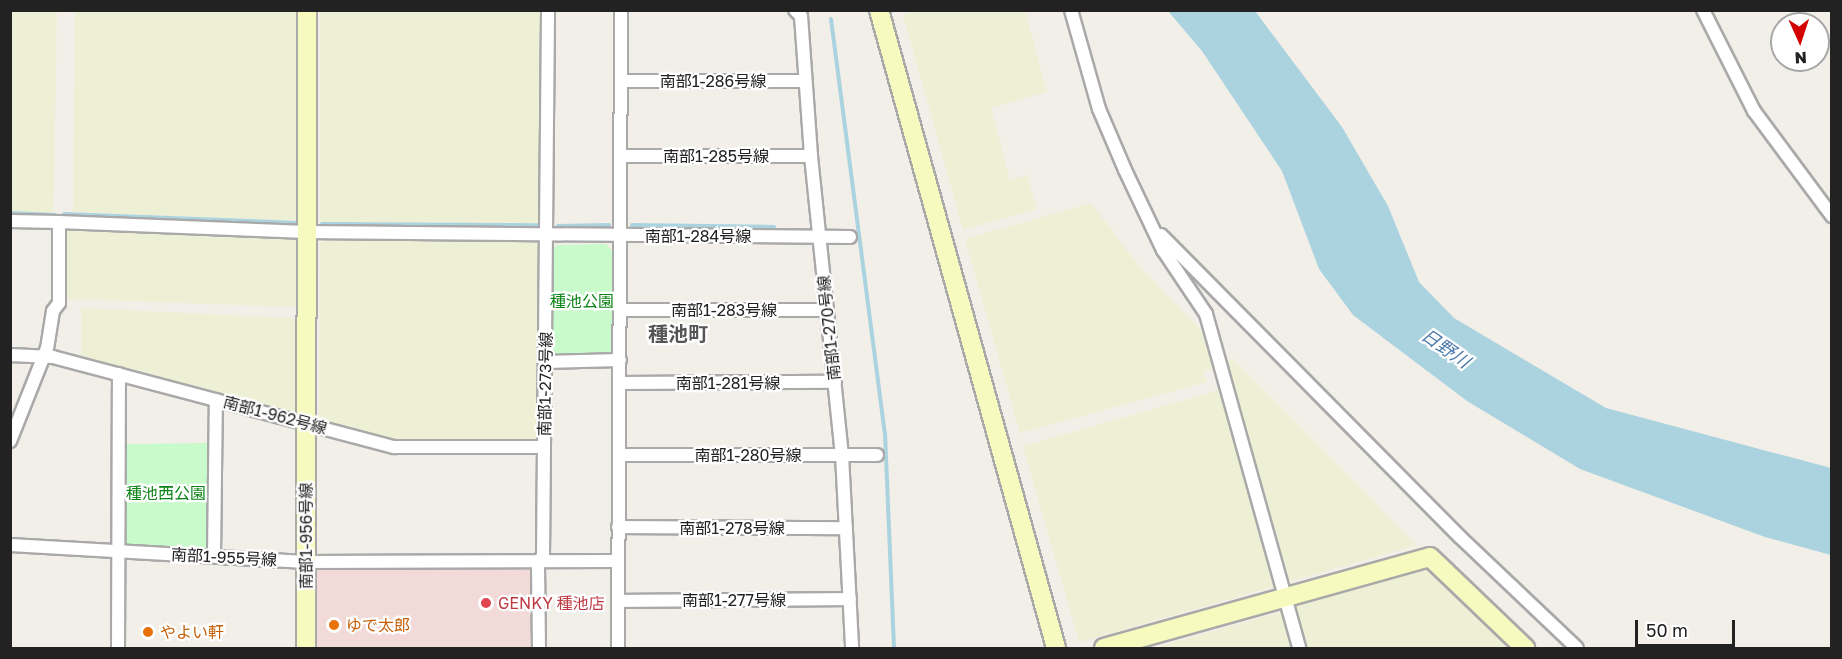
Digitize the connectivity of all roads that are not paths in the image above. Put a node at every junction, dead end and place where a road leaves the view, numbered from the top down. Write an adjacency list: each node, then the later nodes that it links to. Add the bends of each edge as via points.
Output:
1 (307, 10): 16 (street, 南部1-956号線)
2 (548, 10): 17 (street, 南部1-273号線)
3 (621, 10): 8 (street)
4 (795, 10): 9 (street, 南部1-270号線, via 801,16)
5 (879, 10): 53 (street)
6 (1071, 10): 15 (street, via 1099,109 1135,194)
7 (1703, 10): 12 (street, via 1754,111)
8 (622, 81): 9 (street, 南部1-286号線); 10 (street)
9 (805, 81): 11 (street, 南部1-270号線)
10 (622, 156): 11 (street, 南部1-285号線); 18 (street)
11 (811, 156): 19 (street, 南部1-270号線)
12 (1832, 216)
13 (10, 221): 14 (street, 南部1-284号線)
14 (59, 222): 16 (street, 南部1-284号線); 24 (street, via 59,303 53,311)
15 (1154, 227): 45 (street, via 1163,250 1206,314); 57 (street, via 1460,537)
16 (306, 232): 17 (street, 南部1-284号線); 31 (street, 南部1-956号線)
17 (546, 234): 18 (street, 南部1-284号線); 26 (street, 南部1-273号線)
18 (621, 236): 19 (street, 南部1-284号線); 21 (street)
19 (820, 237): 20 (street, 南部1-284号線); 22 (street, 南部1-270号線)
20 (850, 237)
21 (620, 310): 22 (street, 南部1-283号線); 25 (street)
22 (827, 310): 28 (street, 南部1-270号線)
23 (10, 355): 24 (street, 南部1-962号線)
24 (44, 356): 27 (street, 南部1-962号線); 32 (street)
25 (620, 360): 26 (street); 29 (street)
26 (545, 362): 33 (street, 南部1-273号線)
27 (119, 374): 30 (street, 南部1-962号線); 40 (street)
28 (835, 382): 29 (street, 南部1-281号線); 35 (street, 南部1-270号線)
29 (620, 383): 34 (street)
30 (216, 400): 31 (street, 南部1-962号線); 41 (street)
31 (307, 423): 33 (street, 南部1-962号線, via 394,447); 44 (street, 南部1-956号線)
32 (10, 441)
33 (544, 447): 42 (street, 南部1-273号線)
34 (620, 455): 35 (street, 南部1-280号線); 37 (street)
35 (842, 455): 36 (street, 南部1-280号線); 38 (street, 南部1-270号線)
36 (877, 455)
37 (618, 527): 38 (street, 南部1-278号線); 43 (street)
38 (846, 528): 46 (street, 南部1-270号線)
39 (10, 545): 40 (street, 南部1-955号線)
40 (119, 552): 41 (street, 南部1-955号線); 48 (street)
41 (214, 556): 44 (street, 南部1-955号線)
42 (543, 561): 43 (street, 南部1-955号線); 44 (street, 南部1-955号線); 50 (street, 南部1-273号線)
43 (618, 561): 47 (street)
44 (306, 562): 49 (street, 南部1-956号線)
45 (1284, 598): 54 (street); 55 (street); 56 (street, via 1430,557)
46 (850, 599): 47 (street, 南部1-277号線); 52 (street, 南部1-270号線)
47 (618, 600): 51 (street)
48 (118, 648)
49 (306, 648)
50 (538, 648)
51 (618, 648)
52 (852, 648)
53 (1056, 648)
54 (1104, 648)
55 (1299, 648)
56 (1525, 648)
57 (1577, 648)

